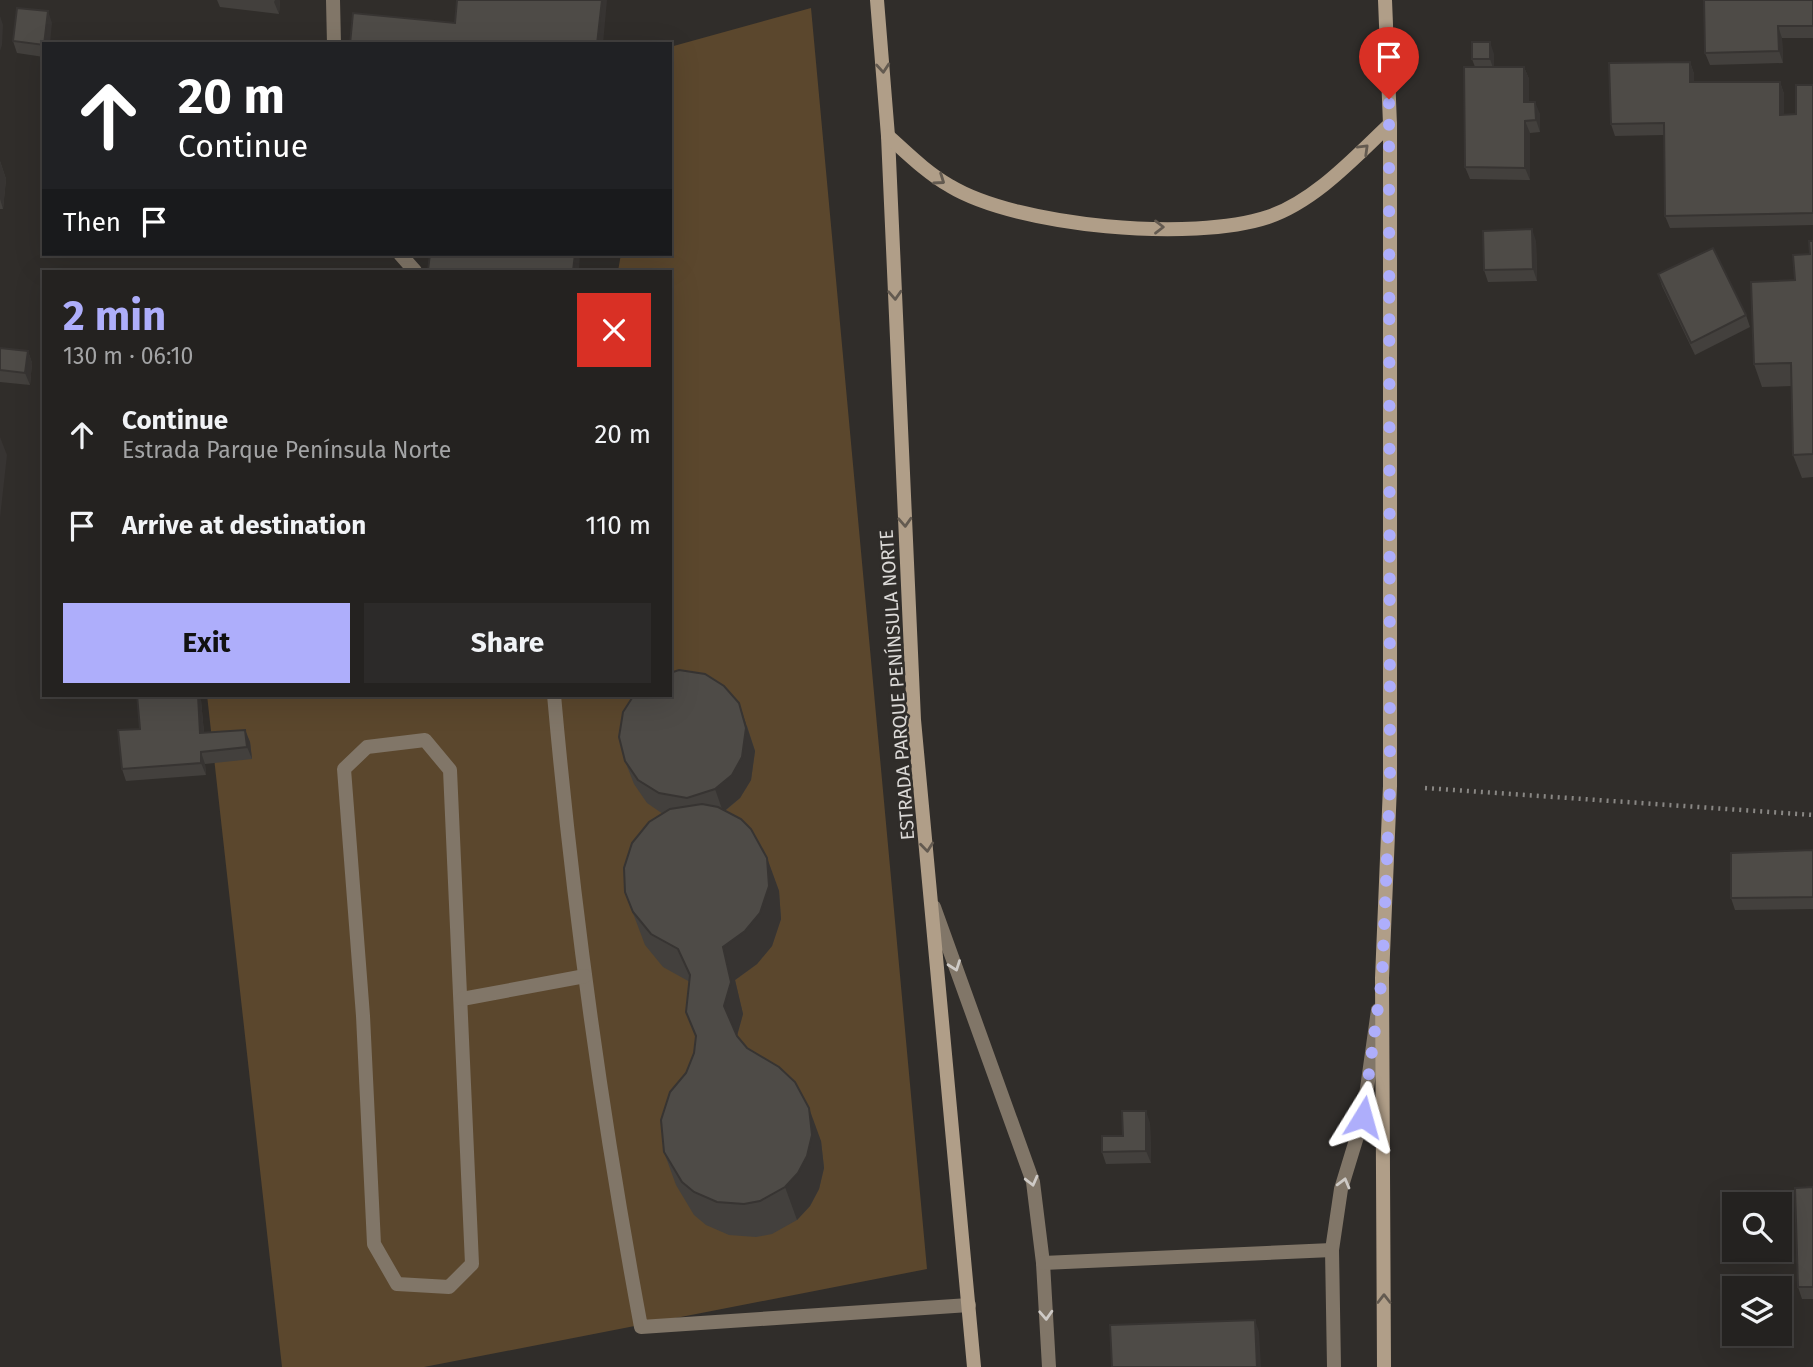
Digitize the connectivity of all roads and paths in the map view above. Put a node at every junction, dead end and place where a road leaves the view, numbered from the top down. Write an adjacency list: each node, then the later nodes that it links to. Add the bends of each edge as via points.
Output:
1 (333, 0): 4 (lane)
2 (877, 0): 6 (main road, ESTRADA PARQUE PENÍNSULA NORTE, one-way to 6)
3 (1385, 0): 5 (main road)
4 (334, 42)
5 (1390, 124): 6 (main road, one-way to 5, via 951,187 1008,211 1087,226 1216,226 1268,217 1307,195 1344,169); 10 (main road)
6 (888, 136): 12 (main road, ESTRADA PARQUE PENÍNSULA NORTE, one-way to 12, via 914,720)
7 (402, 256): 8 (lane)
8 (414, 270)
9 (554, 697): 13 (lane)
10 (1390, 786): 11 (path); 14 (main road)
11 (1813, 815)
12 (932, 902): 17 (lane, one-way to 17, via 1034,1182); 18 (main road, ESTRADA PARQUE PENÍNSULA NORTE)
13 (585, 976): 15 (lane); 18 (lane, via 610,1159 641,1327)
14 (1382, 978): 16 (lane, one-way to 14, via 1341,1189 1363,1117); 22 (main road, one-way to 14)
15 (462, 999): 15 (lane, via 450,770 425,740 367,747 344,769 374,1244 397,1284 449,1287 472,1264)
16 (1332, 1250): 17 (lane); 21 (lane)
17 (1043, 1263): 20 (lane, one-way to 20)
18 (969, 1305): 19 (main road, ESTRADA PARQUE PENÍNSULA NORTE)
19 (974, 1367)
20 (1049, 1367)
21 (1334, 1367)
22 (1384, 1367)

